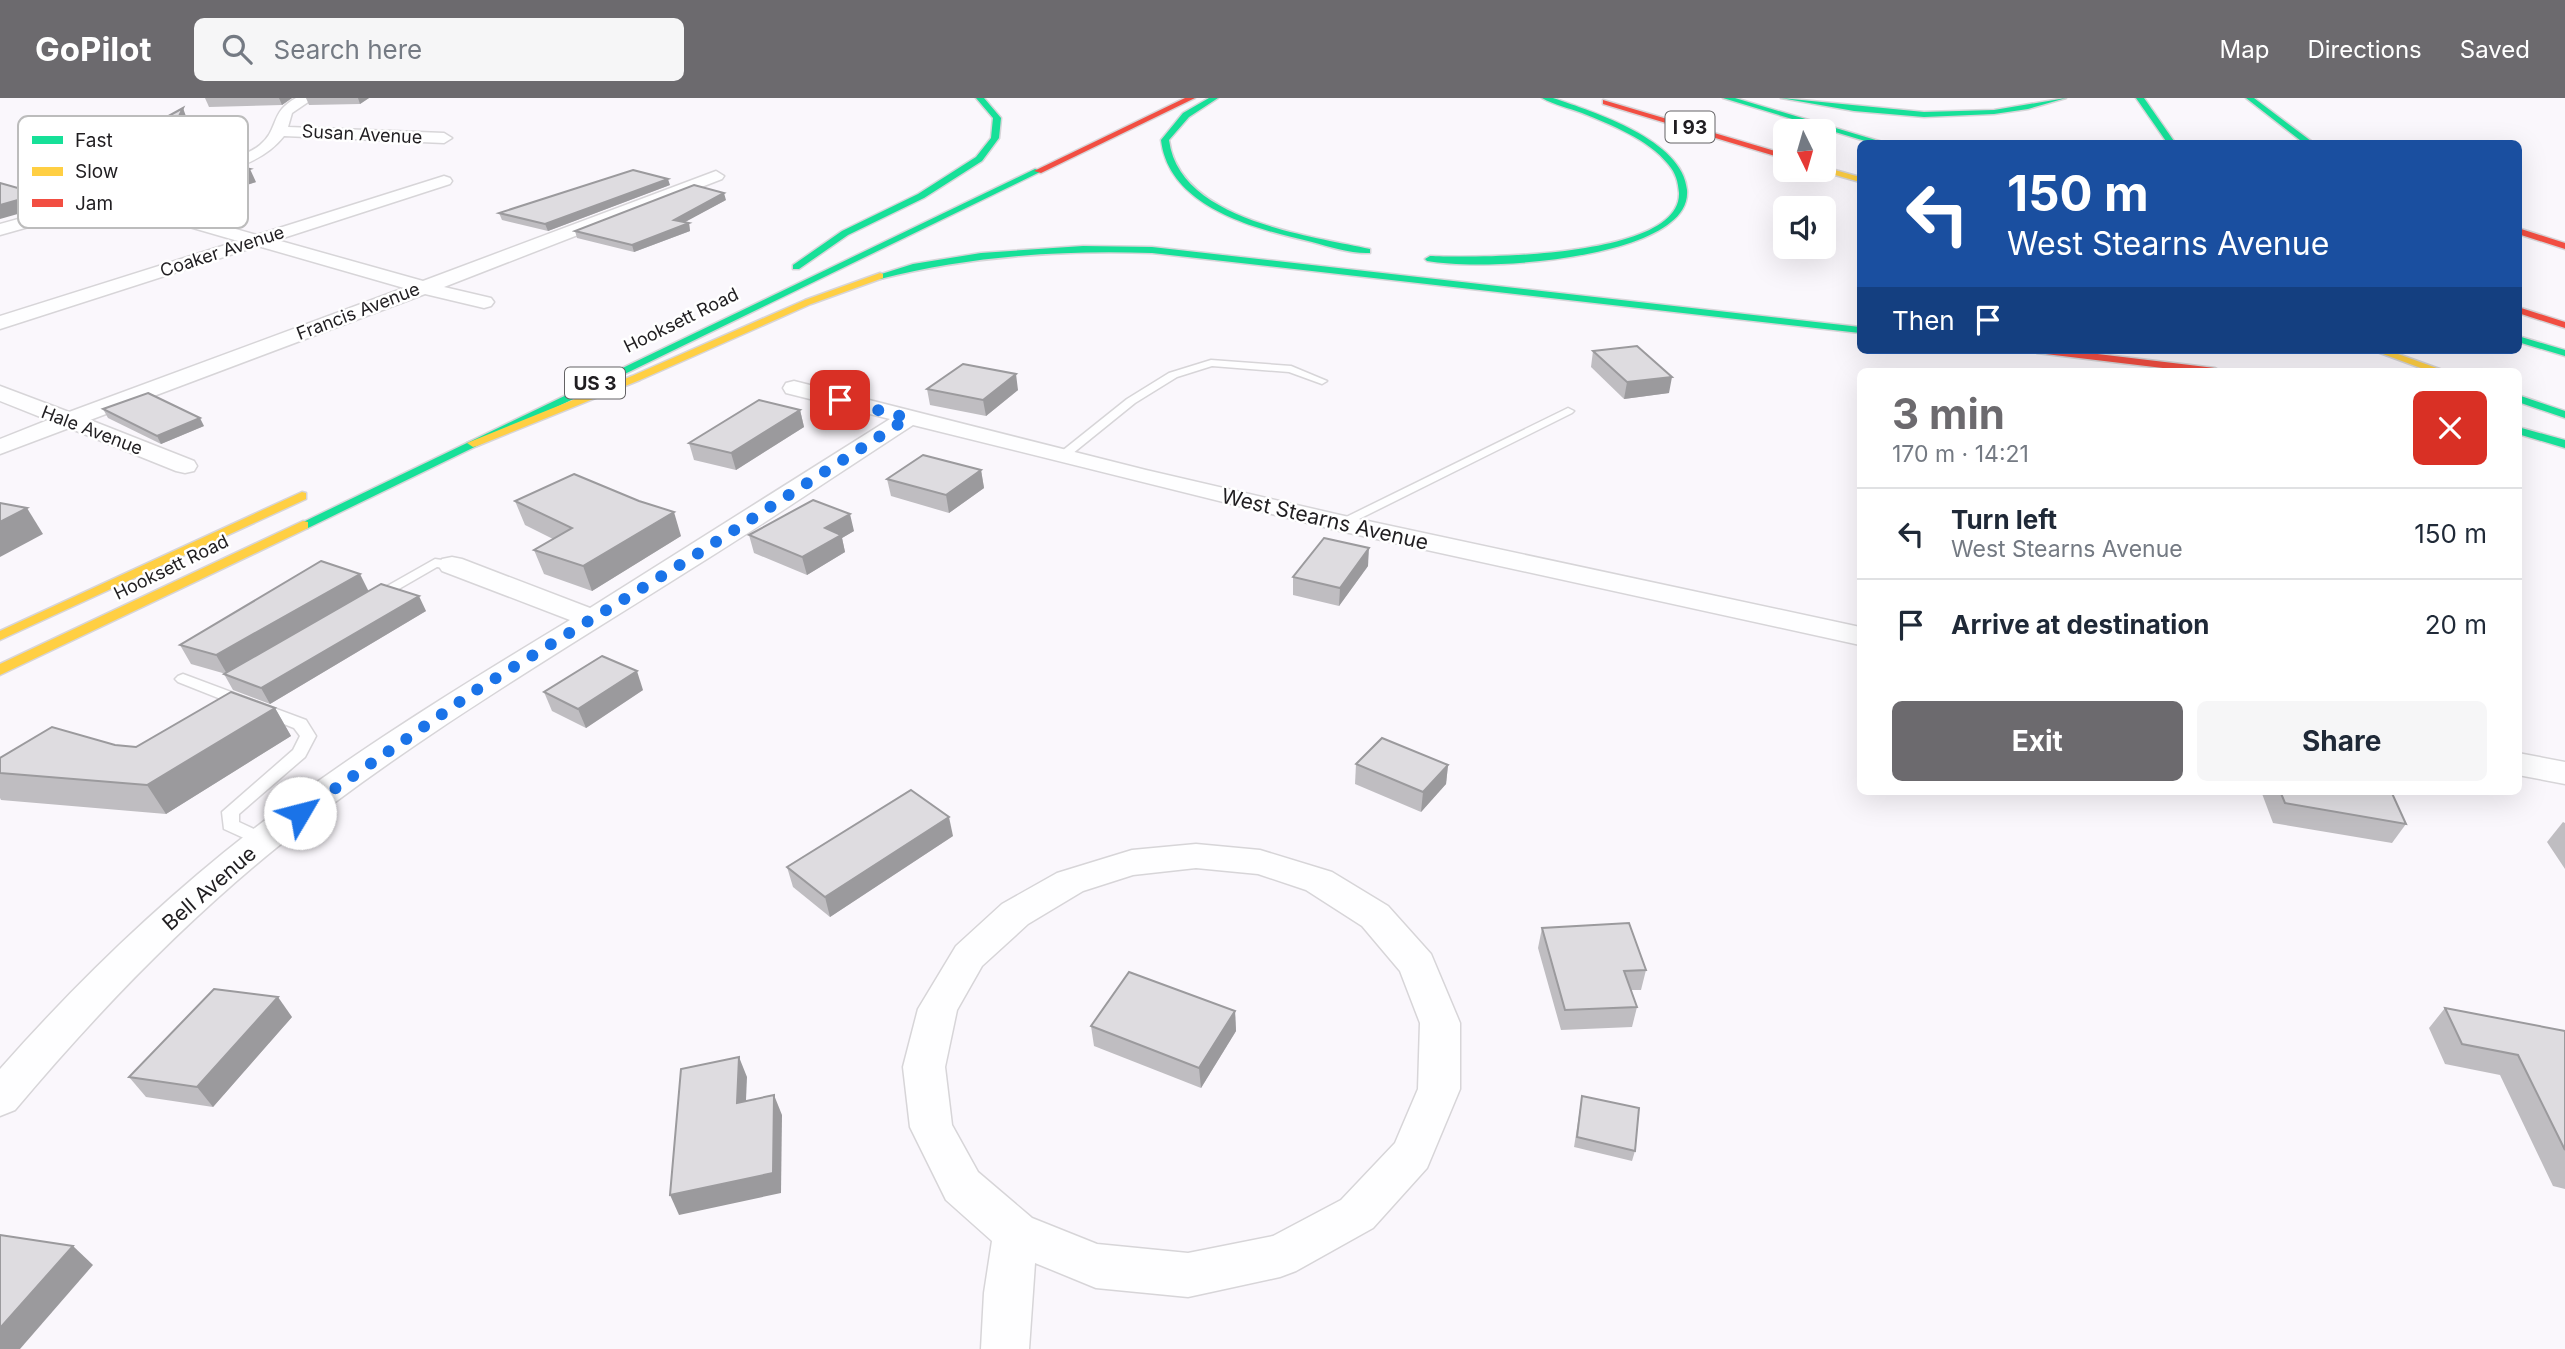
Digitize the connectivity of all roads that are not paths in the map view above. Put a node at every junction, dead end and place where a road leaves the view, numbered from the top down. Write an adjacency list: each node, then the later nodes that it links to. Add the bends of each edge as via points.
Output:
1 (307, 98): 13 (street, via 286,110)
2 (980, 98): 3 (main road, via 994,112 998,124 996,136 976,164 845,233 790,270)
3 (1158, 98)
4 (1191, 98): 53 (main road, Hooksett Road / US 3)
5 (1214, 98): 30 (main road, via 1186,115 1165,140 1167,160 1185,184 1247,219 1321,242)
6 (1546, 98): 31 (main road, via 1636,135 1670,162 1682,175 1686,189 1685,203 1676,215 1658,227 1603,248 1525,258)
7 (1594, 98): 18 (main road, I 93)
8 (1727, 98): 15 (main road, I 93)
9 (1785, 98): 10 (main road, via 1920,114 2025,109)
10 (2062, 98)
11 (2140, 98): 16 (main road)
12 (2250, 98): 17 (main road)
13 (281, 131): 14 (street, Susan Avenue); 19 (street, via 267,148)
14 (444, 138)
15 (1871, 140)
16 (2169, 140)
17 (2306, 140)
18 (1773, 153)
19 (248, 158)
20 (1836, 173): 22 (main road)
21 (716, 176): 32 (street, Francis Avenue)
22 (1857, 179)
23 (444, 181): 28 (street, Coaker Avenue)
24 (18, 225): 26 (street)
25 (214, 228): 28 (street)
26 (0, 230)
27 (2522, 232): 29 (main road)
28 (256, 240): 32 (street); 35 (street, Coaker Avenue)
29 (2565, 246)
30 (1379, 253)
31 (1419, 258)
32 (421, 287): 33 (street); 51 (street, Francis Avenue)
33 (484, 302)
34 (2522, 311): 36 (main road)
35 (0, 323)
36 (2565, 325)
37 (1857, 330): 53 (main road, via 1184,253 1098,247 1029,249 930,263 827,293 601,394)
38 (2522, 340): 39 (main road)
39 (2565, 353)
40 (2071, 354): 42 (main road)
41 (2389, 354): 43 (main road)
42 (2190, 368)
43 (2431, 368)
44 (1322, 381): 56 (lane, via 1291,369 1211,363 1173,375 1131,401)
45 (794, 388): 50 (street, West Stearns Avenue)
46 (0, 393): 51 (street, Hale Avenue)
47 (2522, 399): 49 (main road)
48 (1568, 411): 59 (lane)
49 (2565, 415)
50 (908, 418): 56 (street, West Stearns Avenue); 62 (street, Bell Avenue)
51 (67, 421): 55 (street, Francis Avenue); 57 (street, Hale Avenue)
52 (2522, 431): 54 (main road)
53 (473, 443): 65 (main road, Hooksett Road / US 3)
54 (2565, 444)
55 (0, 447)
56 (1063, 455): 59 (street, West Stearns Avenue)
57 (185, 466)
58 (316, 489): 64 (main road, Hooksett Road)
59 (1340, 523): 63 (street, West Stearns Avenue)
60 (452, 565): 61 (lane, via 435,563); 62 (street)
61 (355, 609)
62 (590, 618): 69 (street, Bell Avenue, via 366,764)
63 (1857, 635)
64 (0, 636)
65 (0, 670)
66 (183, 679): 69 (lane, via 220,688 300,724 308,736 299,753 230,812 230,825)
67 (2522, 765): 68 (street)
68 (2565, 773)
69 (263, 840): 70 (street, Bell Avenue, via 168,922 66,1021)
70 (0, 1098)
71 (1016, 1233): 71 (street, via 1096,1266 1188,1275 1280,1256 1357,1214 1412,1155 1439,1089 1440,1023 1417,964 1375,916 1319,881 1260,862 1196,856 1132,863 1070,882 1015,914 969,956 937,1009 924,1067 931,1127 962,1186); 72 (street)
72 (1005, 1349)

